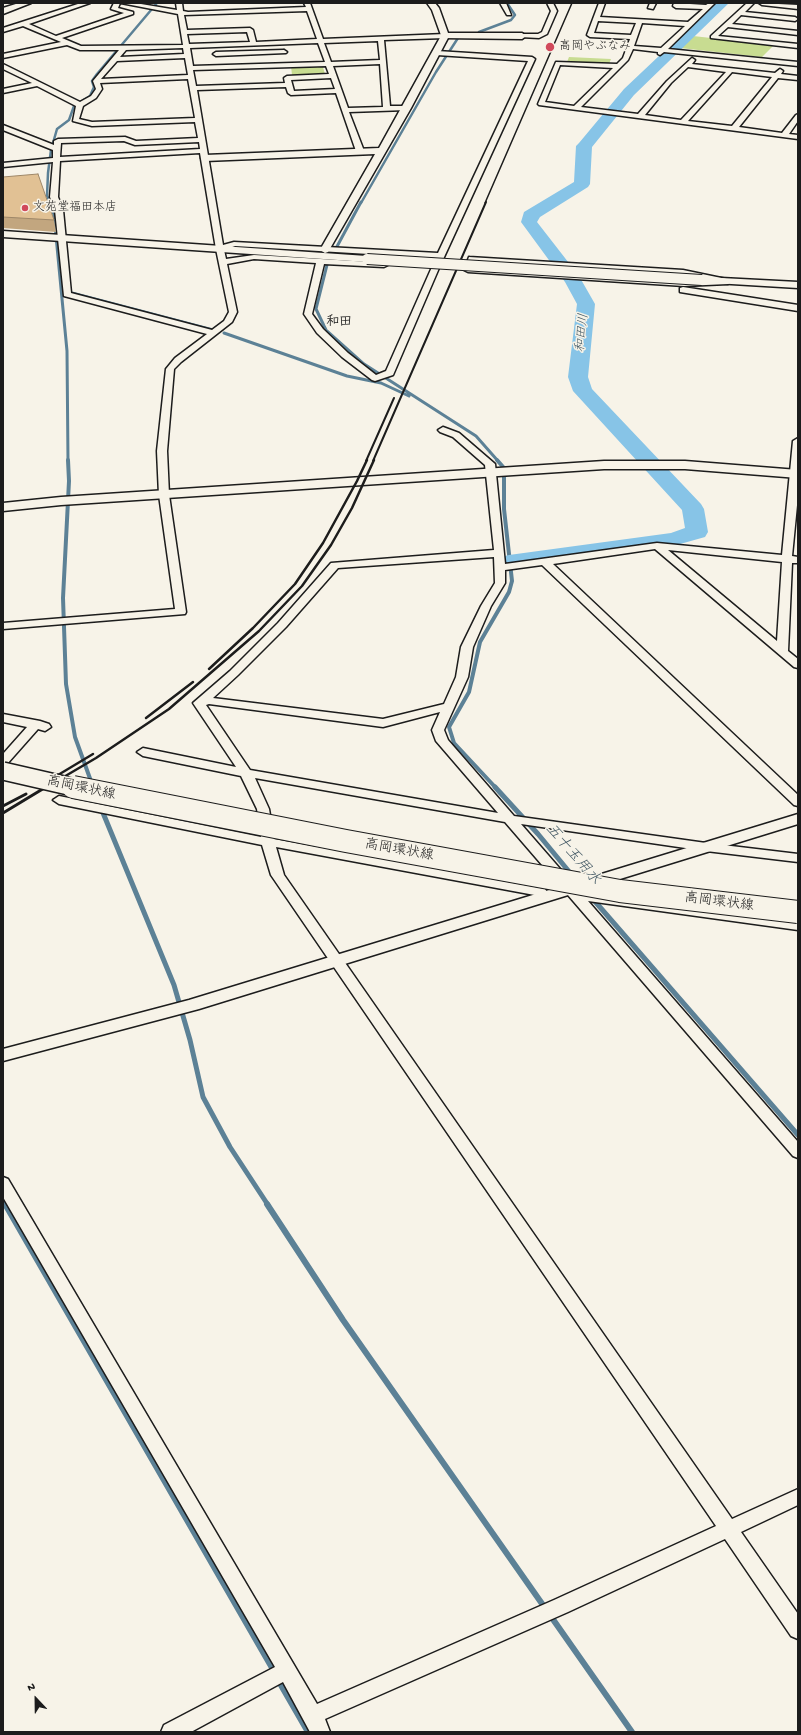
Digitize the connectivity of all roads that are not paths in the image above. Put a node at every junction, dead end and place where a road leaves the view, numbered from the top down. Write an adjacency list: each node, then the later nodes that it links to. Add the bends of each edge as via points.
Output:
1 (27, 3): 18 (main road)
2 (87, 3): 25 (street)
3 (117, 3): 35 (street, via 114,9 131,13)
4 (124, 3): 20 (street)
5 (179, 3): 20 (street)
6 (265, 3): 17 (street)
7 (431, 3): 32 (main road)
8 (503, 3): 21 (street)
9 (550, 3): 33 (street, via 554,11 545,33 539,36)
10 (602, 3): 22 (street)
11 (677, 3): 14 (street, via 676,6)
12 (751, 3): 19 (street)
13 (762, 3): 16 (street)
14 (709, 5): 26 (street)
15 (308, 6): 17 (street); 37 (street)
16 (798, 7): 23 (street)
17 (268, 10): 20 (street)
18 (3, 11)
19 (741, 13): 23 (street); 27 (street)
20 (181, 14): 30 (street)
21 (510, 14)
22 (595, 19): 24 (street); 34 (street, via 590,35)
23 (795, 19): 28 (street)
24 (639, 22): 26 (street); 34 (street)
25 (24, 24): 29 (street); 35 (street)
26 (688, 24): 47 (street, via 690,25)
27 (728, 25): 31 (street); 42 (street, via 714,37)
28 (798, 29)
29 (3, 30)
30 (184, 32): 39 (street, via 250,30); 41 (street)
31 (798, 33)
32 (445, 36): 33 (main road); 36 (street); 51 (street)
33 (522, 36)
34 (633, 37): 44 (street)
35 (55, 38): 38 (street)
36 (381, 39): 37 (street); 56 (street)
37 (320, 42): 39 (street); 46 (street)
38 (66, 43): 43 (street, via 80,48); 52 (street)
39 (254, 44): 40 (street)
40 (214, 45): 41 (street); 50 (street)
41 (186, 46): 43 (street); 53 (street)
42 (798, 46)
43 (123, 47): 55 (street)
44 (629, 47): 47 (street); 62 (street, via 626,59)
45 (316, 50): 46 (street)
46 (324, 50): 58 (street)
47 (663, 50): 49 (street); 54 (street)
48 (293, 51): 50 (street)
49 (699, 53): 57 (street); 60 (street)
50 (216, 54): 63 (street)
51 (439, 54): 78 (street); 103 (street, via 515,55 532,59)
52 (3, 56)
53 (189, 56): 55 (street); 64 (street)
54 (656, 57)
55 (114, 59): 70 (street)
56 (383, 62): 58 (street); 77 (street)
57 (787, 62): 59 (street); 67 (street)
58 (329, 63): 63 (street); 66 (street)
59 (798, 64)
60 (686, 65): 65 (street); 82 (street)
61 (3, 66): 71 (street)
62 (618, 66): 79 (street); 79 (street, via 558,63 542,104)
63 (219, 67): 64 (street)
64 (190, 68): 68 (street)
65 (730, 70): 67 (street); 84 (street)
66 (334, 76): 72 (street, via 287,78); 75 (street)
67 (777, 76): 69 (street); 86 (street)
68 (192, 77): 70 (street); 73 (street)
69 (798, 78)
70 (96, 81): 76 (street, via 99,89 94,97)
71 (37, 84): 74 (street); 76 (street)
72 (289, 85): 73 (street); 75 (street, via 292,93)
73 (194, 88): 83 (street)
74 (3, 91)
75 (340, 91): 80 (street)
76 (78, 104): 83 (street, via 75,120 92,124)
77 (387, 108): 78 (street); 80 (street)
78 (407, 108): 93 (street)
79 (576, 108): 82 (street, via 601,114)
80 (346, 110): 92 (street)
81 (798, 116): 88 (street)
82 (640, 117): 84 (street)
83 (198, 120): 91 (street)
84 (683, 122): 86 (street)
85 (3, 127): 87 (street)
86 (734, 129): 88 (street)
87 (7, 132): 94 (street)
88 (784, 136): 89 (street)
89 (798, 137)
90 (95, 140): 91 (street, via 125,139 135,143); 94 (street, via 58,141); 96 (street)
91 (201, 140): 95 (street)
92 (360, 151): 93 (street); 95 (street)
93 (381, 151): 101 (street, via 332,235)
94 (48, 153): 96 (street); 97 (street); 99 (street)
95 (204, 155): 96 (street); 100 (street)
96 (96, 156)
97 (3, 165)
98 (3, 234): 99 (street)
99 (63, 238): 100 (street); 112 (street, via 67,294)
100 (220, 249): 101 (street, via 234,244); 105 (street); 109 (street, bridge)
101 (327, 250): 102 (street)
102 (376, 253): 103 (street); 106 (street)
103 (442, 256): 107 (street)
104 (322, 261): 105 (street, via 254,257); 106 (street); 107 (street, via 308,314 320,331 345,355 375,378 390,373)
105 (223, 262): 112 (street, via 233,312 228,322)
106 (371, 264): 107 (street)
107 (435, 268)
108 (622, 281): 109 (street, via 684,284); 109 (street, via 468,270 472,259 683,272); 111 (street)
109 (728, 282): 110 (street)
110 (798, 286)
111 (798, 308)
112 (215, 333): 117 (street, via 178,360 170,369 162,451)
113 (443, 430): 115 (street, via 456,435)
114 (798, 441): 116 (street)
115 (499, 471): 116 (street, via 669,465); 117 (street); 120 (street)
116 (797, 474): 121 (street)
117 (164, 495): 118 (street); 125 (street, via 180,612)
118 (3, 507)
119 (657, 546): 121 (street); 123 (street); 126 (street)
120 (499, 553): 124 (street); 128 (street, via 335,566 282,625 234,673)
121 (787, 559): 122 (street); 126 (street)
122 (798, 560)
123 (546, 563): 124 (street); 137 (street)
124 (503, 567): 129 (street, via 500,583 466,647 462,677)
125 (3, 626)
126 (782, 651): 127 (street)
127 (798, 665)
128 (199, 703): 129 (street, via 209,701 383,723); 134 (street)
129 (450, 706): 138 (street, via 438,730 442,741)
130 (3, 718): 132 (street, via 40,726)
131 (142, 752): 134 (street)
132 (3, 761)
133 (3, 771): 146 (main road, 高岡環状線, bridge, via 169,807 620,891)
134 (246, 773): 138 (street); 140 (street, via 263,809)
135 (3, 778): 147 (main road, 高岡環状線, via 359,851 618,896)
136 (59, 800): 140 (street)
137 (798, 802)
138 (510, 819): 141 (street); 143 (street)
139 (798, 819): 141 (street)
140 (268, 842): 144 (street); 149 (street, via 278,875)
141 (706, 848): 142 (street); 143 (street)
142 (798, 858)
143 (570, 889): 149 (street); 151 (street)
144 (540, 892)
145 (586, 897): 148 (street)
146 (798, 912)
147 (798, 919)
148 (798, 926)
149 (335, 960): 150 (street, via 193,1005); 154 (street)
150 (3, 1055)
151 (798, 1152)
152 (3, 1183): 156 (street)
153 (798, 1497): 154 (street)
154 (728, 1530): 155 (street); 157 (street, via 534,1618)
155 (798, 1630)
156 (286, 1671): 157 (street); 158 (street)
157 (316, 1724)
158 (171, 1732)

